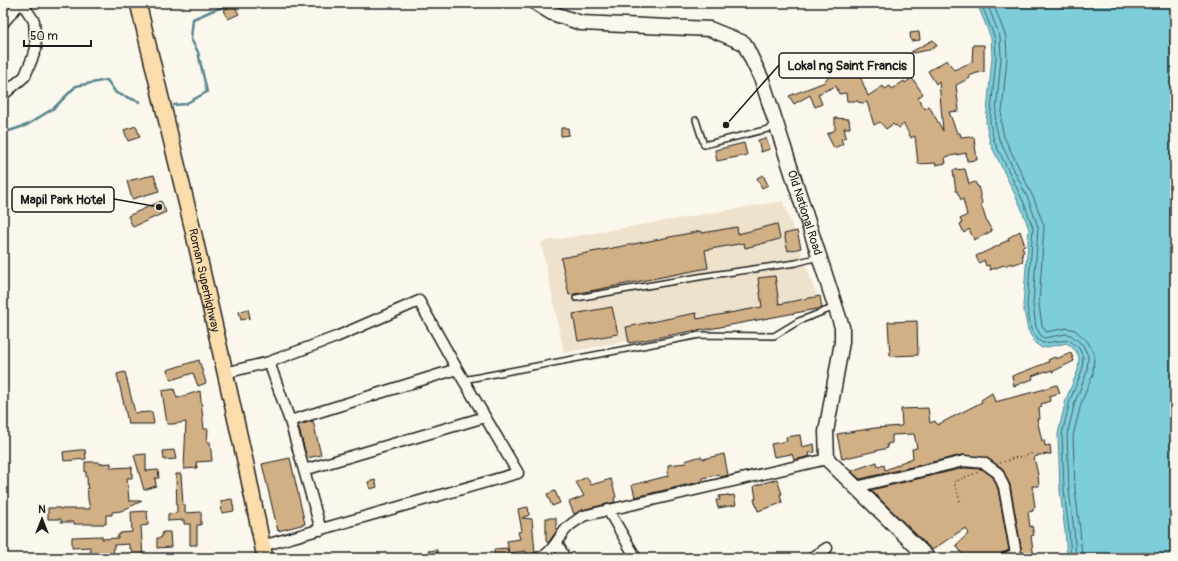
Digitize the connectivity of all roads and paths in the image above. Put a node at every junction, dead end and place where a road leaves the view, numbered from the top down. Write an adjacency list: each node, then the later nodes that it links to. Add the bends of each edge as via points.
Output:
1 (21, 3): 4 (street); 5 (street, via 34,21 36,49 25,76)
2 (138, 3): 13 (main road, Roman Superhighway)
3 (536, 3): 7 (main road, Old National Road, via 581,23 710,30 744,43 762,80)
4 (3, 23)
5 (3, 95)
6 (696, 120): 7 (lane, via 704,145)
7 (777, 127): 8 (main road, Old National Road)
8 (820, 257): 9 (lane); 10 (main road, Old National Road)
9 (576, 298)
10 (836, 307): 14 (lane, via 799,321 774,336 700,335); 17 (main road, Old National Road, via 842,334 826,432)
11 (269, 362): 12 (street, via 336,337 419,301); 13 (street); 16 (street)
12 (457, 369): 14 (street); 16 (street)
13 (225, 373): 24 (main road, Roman Superhighway)
14 (463, 380): 15 (street)
15 (485, 418): 18 (street); 21 (street, via 518,473)
16 (290, 421): 18 (street)
17 (827, 459): 19 (main road); 20 (street)
18 (304, 470): 21 (street)
19 (856, 487): 29 (main road); 30 (street, via 964,461 984,463 998,473 1004,487 1016,554)
20 (608, 510): 22 (street, via 583,516 568,528); 27 (street)
21 (321, 530): 24 (street)
22 (557, 543): 25 (street, via 543,557); 26 (street)
23 (827, 548): 28 (street)
24 (264, 552)
25 (538, 558)
26 (565, 558)
27 (636, 558)
28 (812, 558)
29 (927, 558)
30 (1006, 558)

